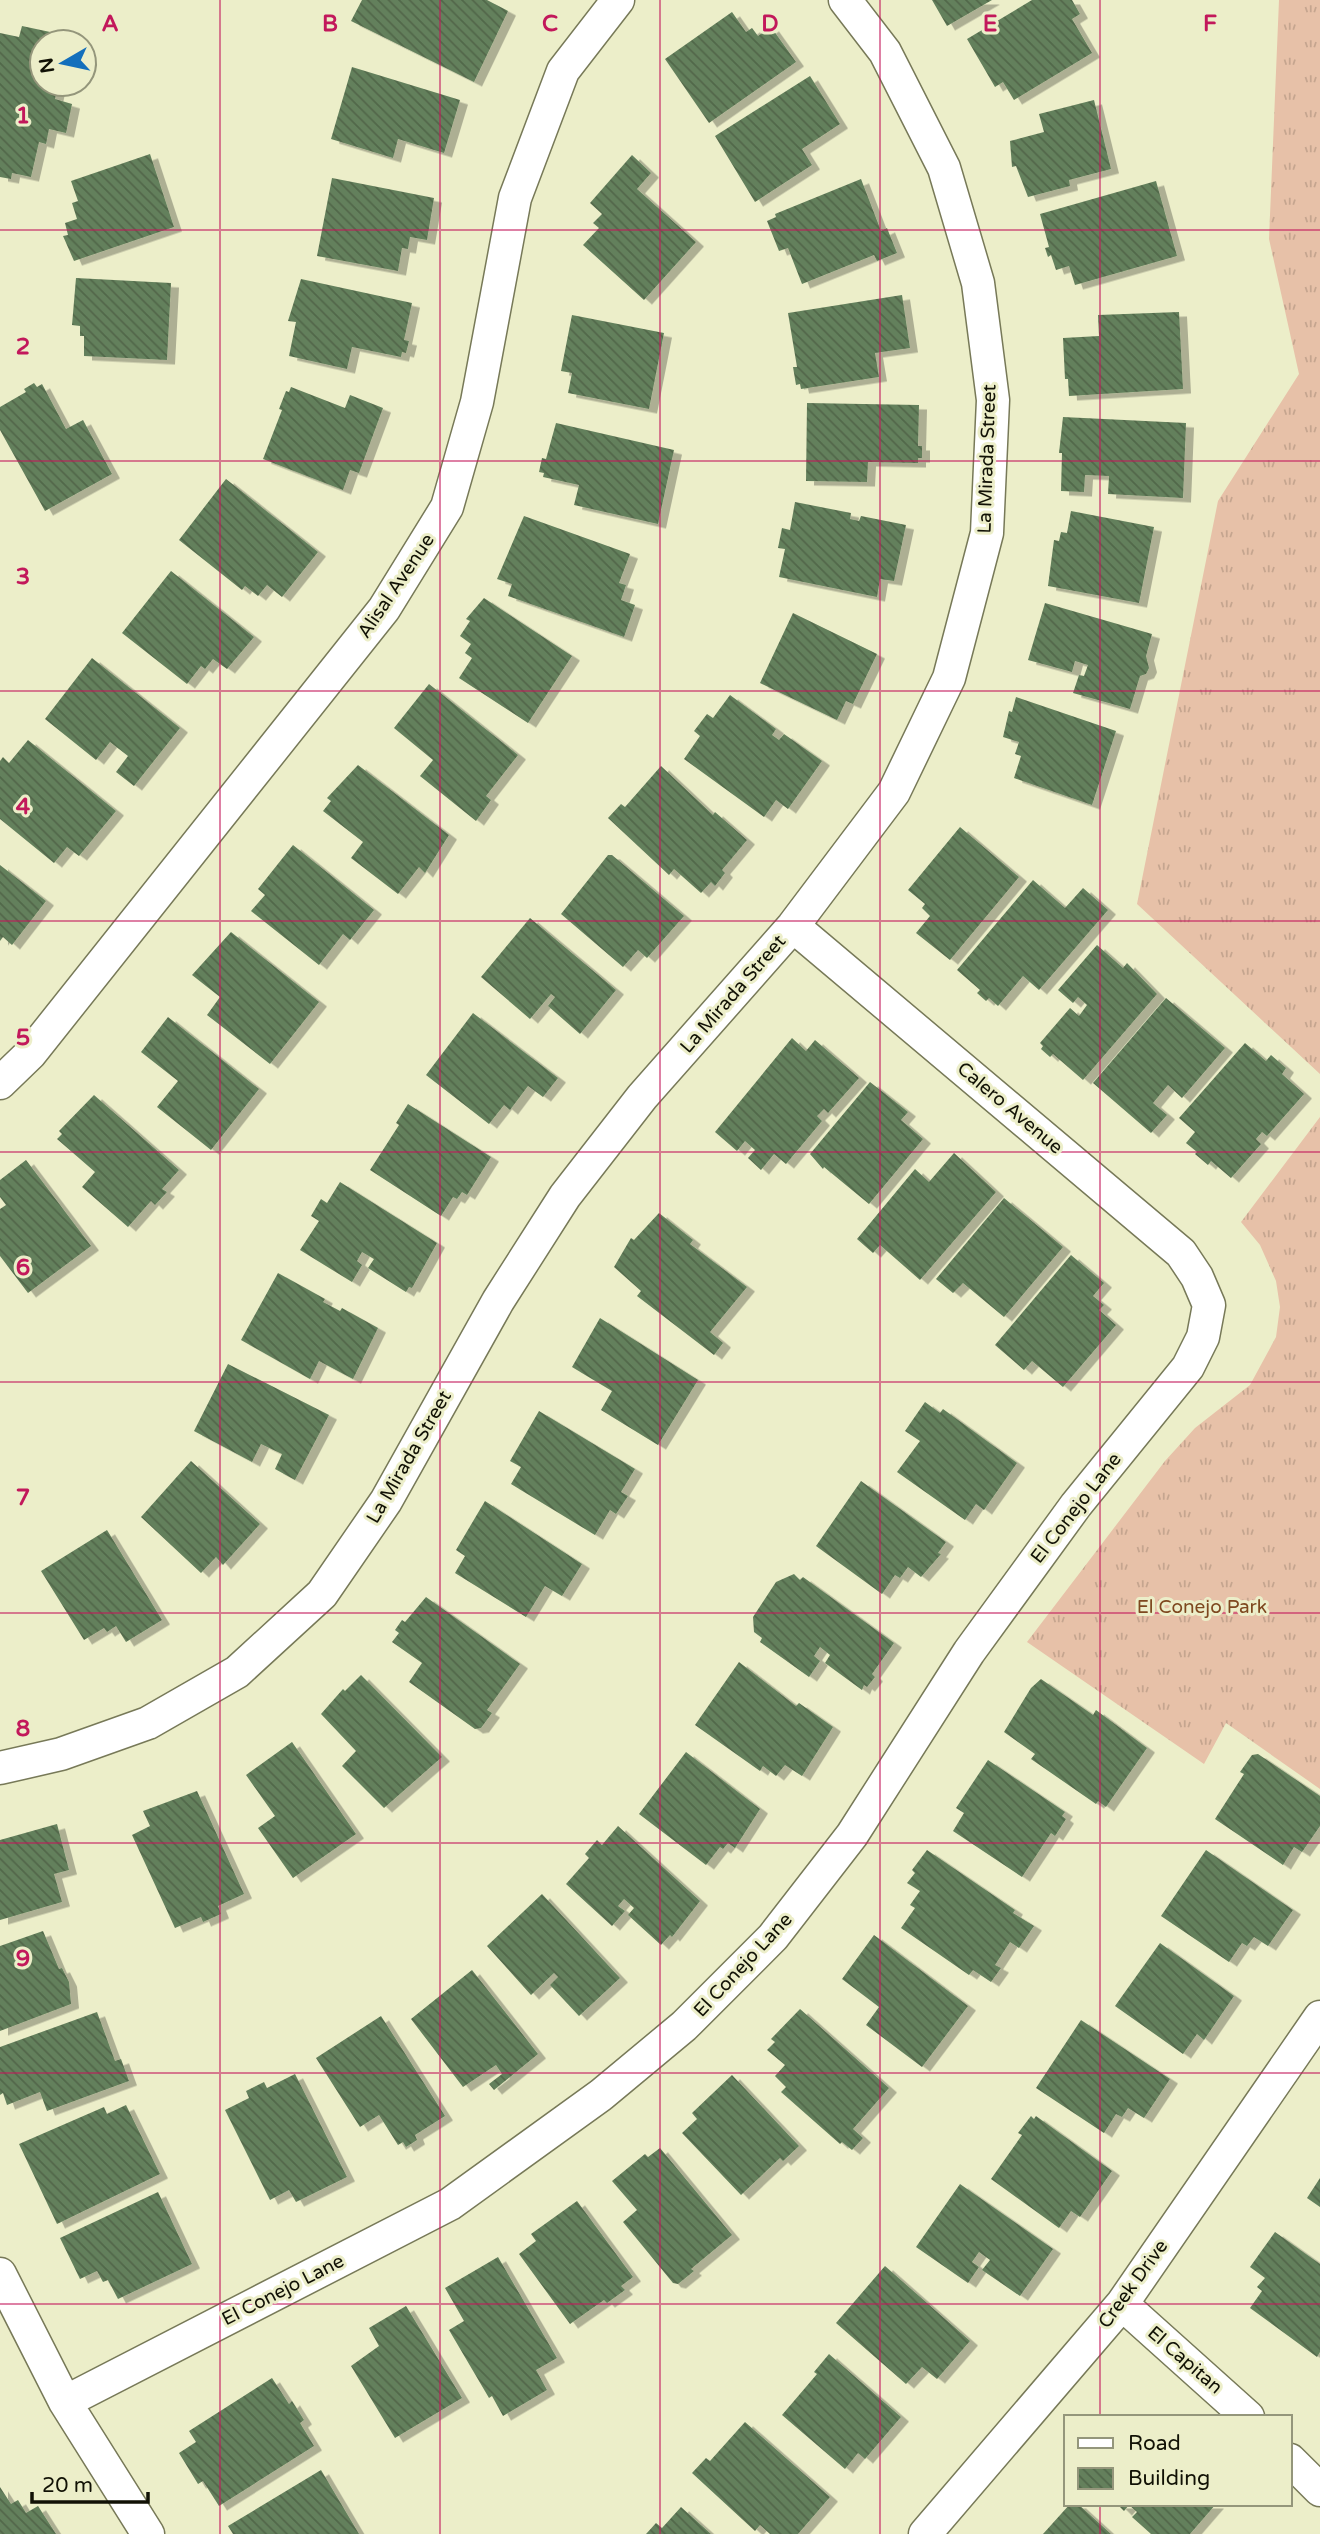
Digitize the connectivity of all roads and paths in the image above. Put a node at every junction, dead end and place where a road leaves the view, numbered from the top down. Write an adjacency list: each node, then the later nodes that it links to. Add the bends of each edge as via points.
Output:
1 (618, 0): 4 (street, Alisal Avenue, via 564,71 515,198 477,402 447,507 384,610 30,1054)
2 (845, 0): 3 (street, La Mirada Street, via 885,52 944,168 978,283 993,400 986,533 949,678 894,792)
3 (793, 926): 5 (street, Calero Avenue, via 1181,1253); 6 (street, La Mirada Street, via 642,1097 565,1196 498,1301 386,1501 323,1594 237,1672 148,1723 61,1754)
4 (0, 1083)
5 (1209, 1306): 10 (street, El Conejo Lane, via 1203,1337 1188,1367 1076,1505 969,1652 852,1835 774,1937 684,2026 601,2095 450,2204)
6 (0, 1769)
7 (1320, 2017): 9 (street, Creek Drive)
8 (0, 2274): 10 (street)
9 (1122, 2304): 11 (street, El Capitan); 15 (street, Creek Drive)
10 (65, 2402): 14 (street)
11 (1246, 2415)
12 (1292, 2462): 13 (street)
13 (1320, 2490)
14 (148, 2534)
15 (925, 2534)

